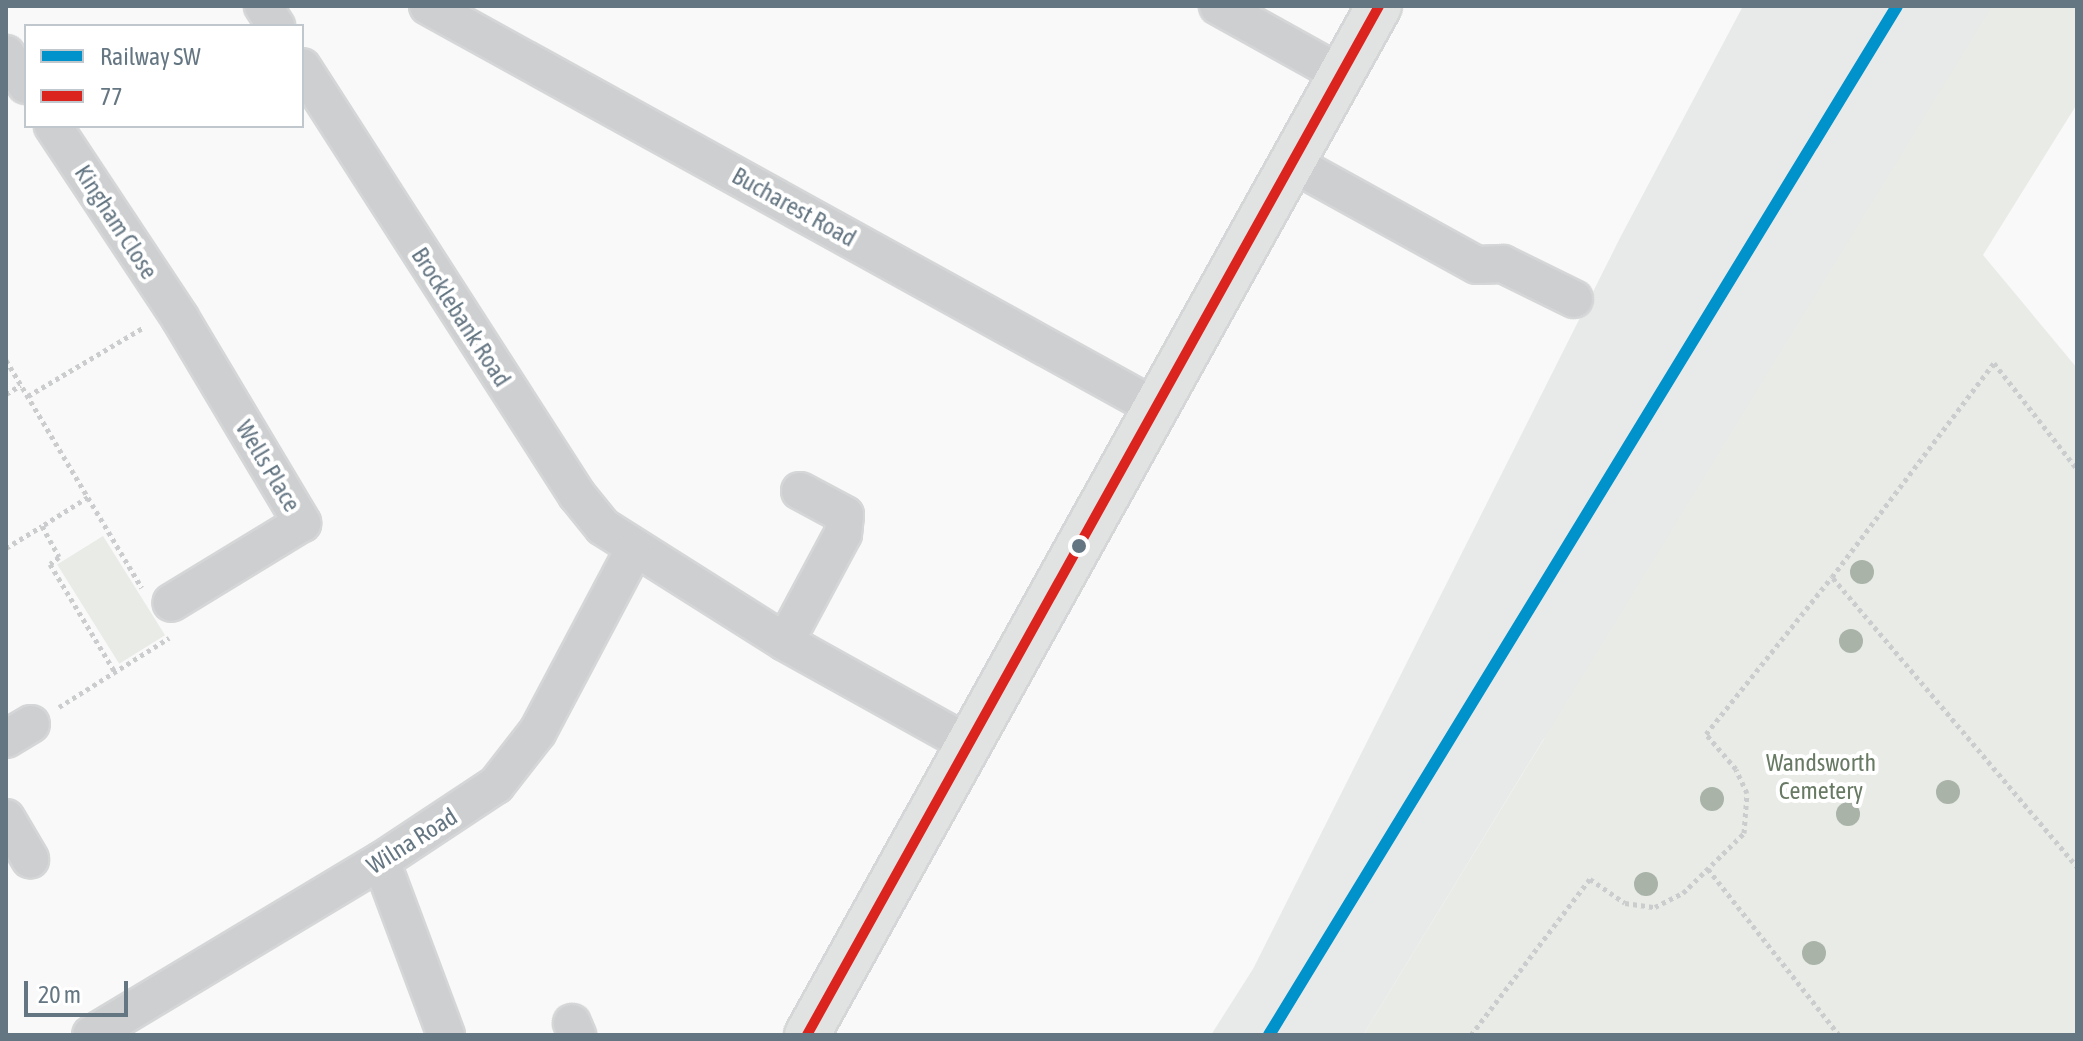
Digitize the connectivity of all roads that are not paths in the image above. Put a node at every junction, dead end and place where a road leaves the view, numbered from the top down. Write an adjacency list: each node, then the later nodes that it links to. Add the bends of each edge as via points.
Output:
1 (263, 6): 5 (street)
2 (428, 6): 14 (street, Bucharest Road)
3 (1218, 6): 8 (street)
4 (1379, 6): 8 (main road)
5 (275, 24)
6 (6, 54): 9 (street)
7 (304, 70): 16 (street, Brocklebank Road, via 577,495 603,527)
8 (1340, 74): 11 (main road)
9 (24, 82)
10 (54, 128): 13 (street, Kingham Close)
11 (1292, 163): 12 (street, via 1477,265 1503,264); 14 (main road)
12 (1574, 299)
13 (176, 314): 17 (street, Wells Place, via 302,523)
14 (1158, 409): 19 (main road)
15 (800, 491): 18 (street, via 845,515)
16 (634, 550): 18 (street, Brocklebank Road); 22 (street, Wilna Road, via 538,731 496,785)
17 (161, 609)
18 (785, 642): 19 (street, Brocklebank Road)
19 (970, 745): 25 (main road)
20 (6, 818): 21 (street)
21 (30, 859)
22 (381, 861): 23 (street, Wilna Road); 24 (street)
23 (91, 1035)
24 (446, 1035)
25 (807, 1035)

